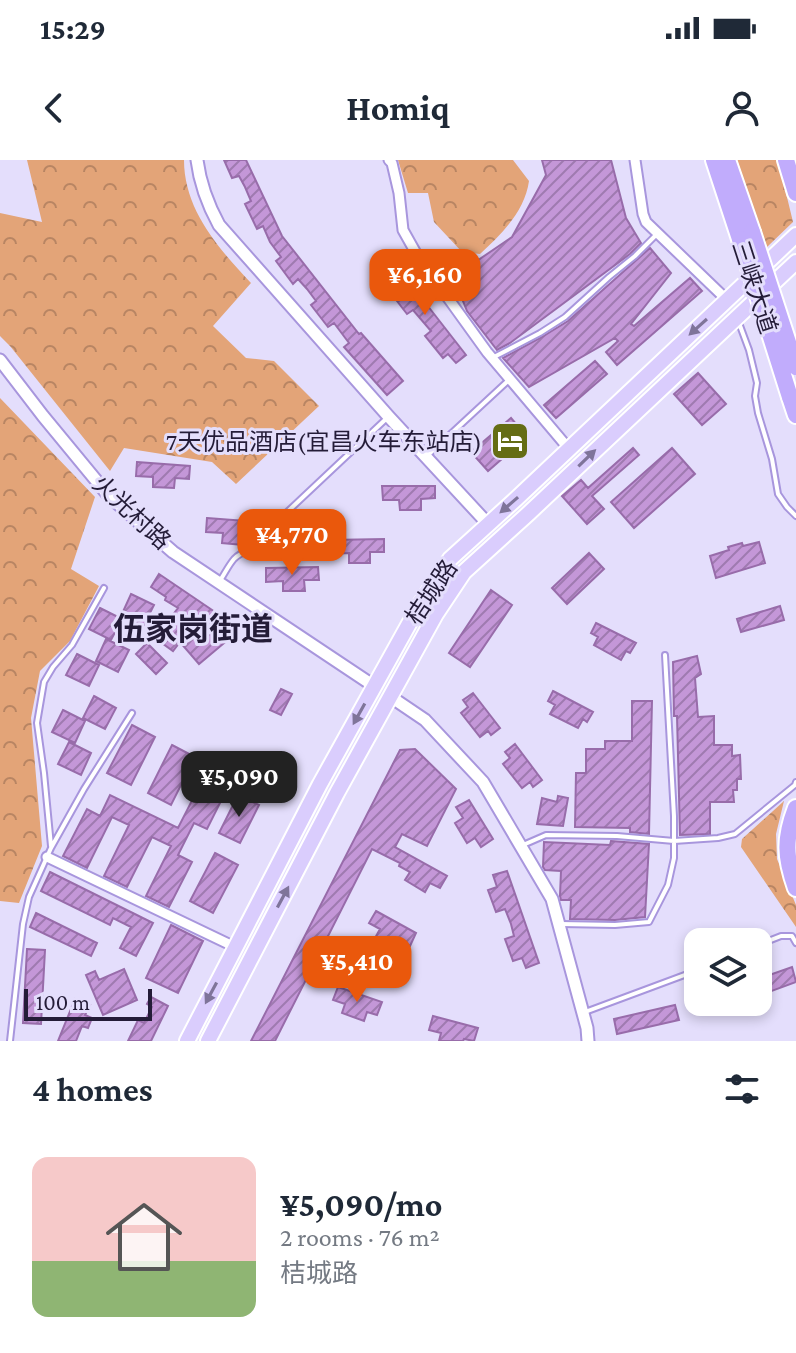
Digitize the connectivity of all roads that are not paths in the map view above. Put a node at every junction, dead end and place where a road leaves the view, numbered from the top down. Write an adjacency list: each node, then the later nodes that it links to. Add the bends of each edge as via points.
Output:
1 (197, 160): 20 (street, via 207,203 219,225)
2 (389, 160): 15 (street, via 403,230)
3 (635, 160): 9 (street, via 643,214)
4 (714, 160): 11 (highway, 三峡大道)
5 (727, 160): 11 (highway, 三峡大道)
6 (788, 160): 7 (highway); 8 (highway)
7 (796, 171)
8 (796, 193)
9 (658, 233): 13 (street); 15 (lane, via 565,317)
10 (796, 235): 13 (main road, 桔城路)
11 (746, 236): 17 (highway, 三峡大道, bridge); 19 (highway, 三峡大道, bridge)
12 (796, 262): 14 (main road, 桔城路)
13 (727, 300): 21 (main road, 桔城路, one-way to 21)
14 (737, 318): 23 (lane, via 757,383 758,413 778,494); 29 (main road, 桔城路, one-way to 14, via 464,572)
15 (492, 358): 18 (street)
16 (0, 360): 25 (street, 火光村路, via 109,496 173,552)
17 (796, 367)
18 (510, 379): 21 (street); 22 (lane)
19 (796, 415)
20 (389, 417): 22 (street); 25 (lane, via 268,530 262,544 235,558)
21 (569, 449): 24 (main road, 桔城路, one-way to 24)
22 (427, 456): 24 (street)
23 (796, 516)
24 (488, 524): 28 (main road, 桔城路, via 450,559)
25 (219, 582): 28 (street, 火光村路)
26 (104, 588): 36 (lane, via 44,682 37,723)
27 (665, 655): 34 (lane)
28 (374, 686): 42 (main road, 桔城路, one-way to 42)
29 (391, 697): 35 (street, via 425,720 483,782); 47 (main road, 桔城路, one-way to 29)
30 (132, 713): 36 (lane)
31 (796, 782): 34 (lane, via 735,834)
32 (796, 808): 38 (highway, via 786,843)
33 (796, 824): 37 (highway)
34 (674, 841): 35 (lane, via 546,835); 39 (lane, via 668,885 649,922)
35 (521, 846): 39 (street, via 552,899)
36 (49, 852): 42 (street); 45 (lane, via 23,924)
37 (796, 864)
38 (796, 888)
39 (559, 924): 44 (street)
40 (772, 940): 41 (lane, via 792,936)
41 (796, 943)
42 (235, 947): 46 (main road, 桔城路, one-way to 46)
43 (684, 975): 44 (lane)
44 (583, 1013): 48 (street)
45 (10, 1041)
46 (187, 1041)
47 (208, 1041)
48 (588, 1041)

